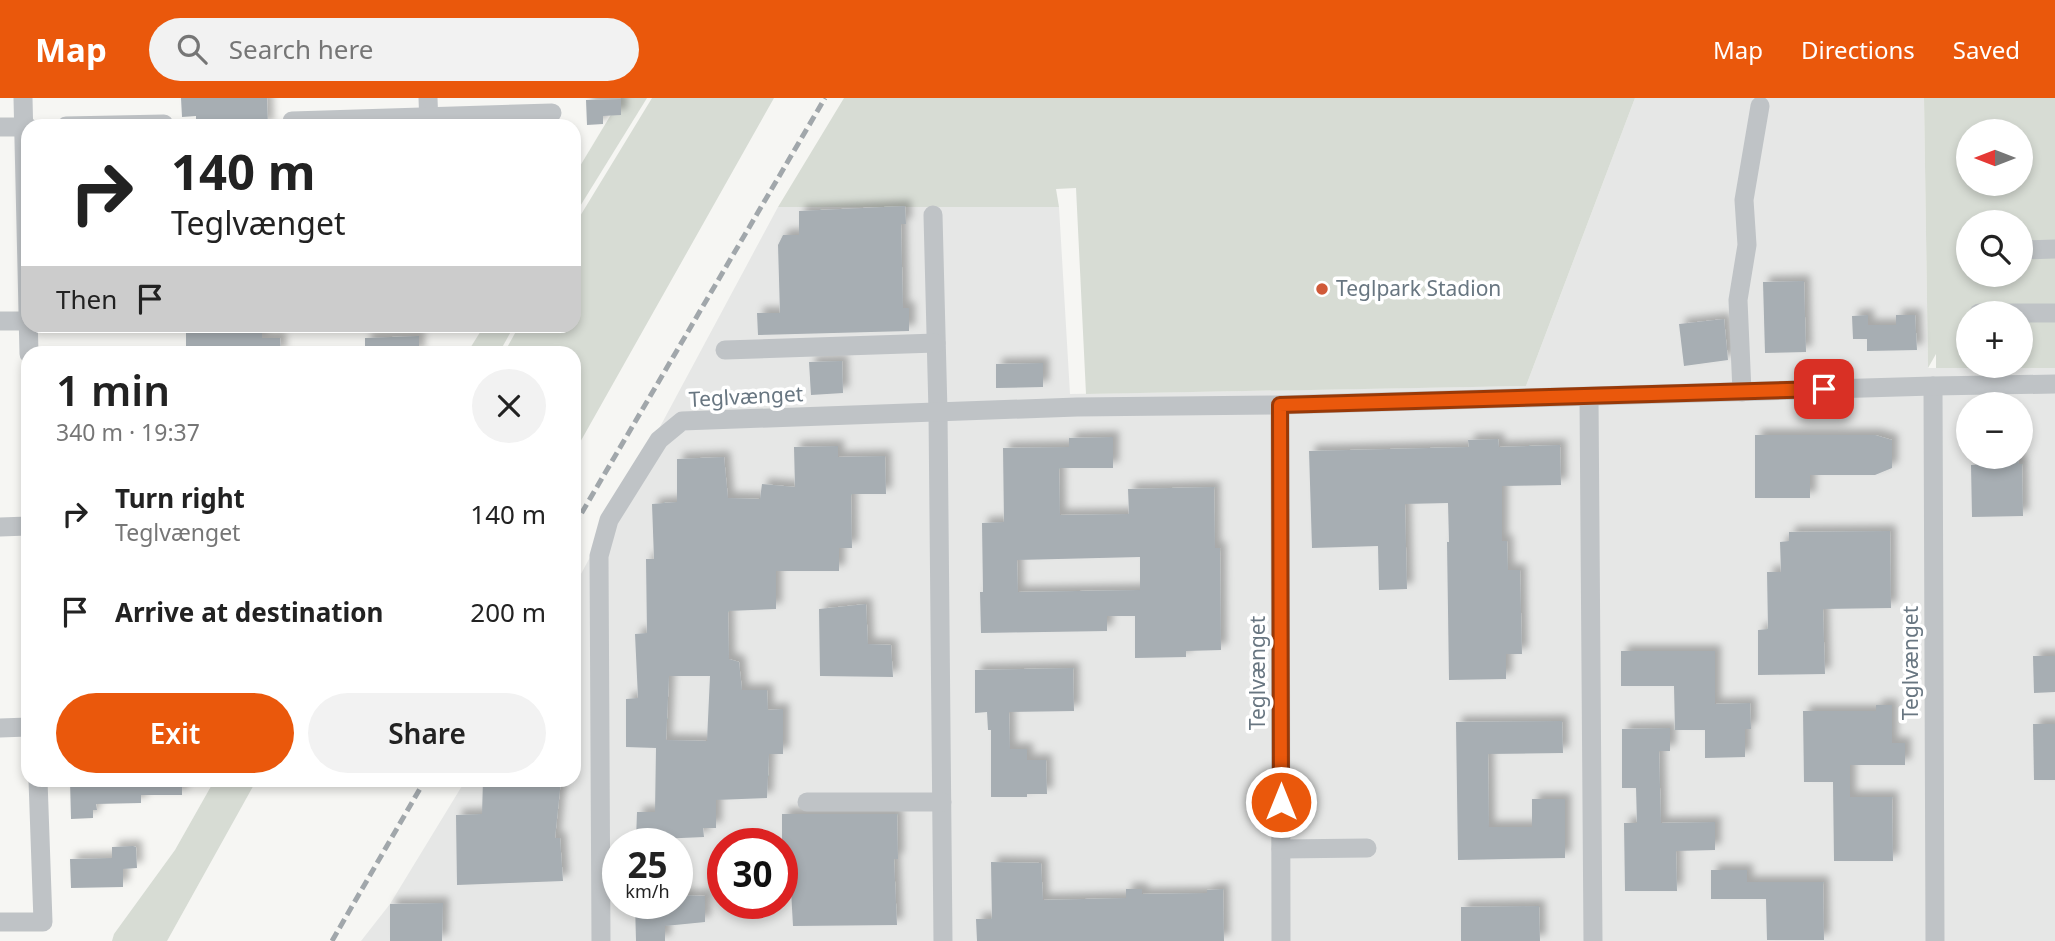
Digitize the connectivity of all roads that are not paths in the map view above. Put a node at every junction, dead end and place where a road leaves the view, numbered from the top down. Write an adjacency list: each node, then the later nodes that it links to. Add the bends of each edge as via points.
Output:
1 (23, 98): 5 (street)
2 (1760, 106): 20 (street, via 1744,200 1747,246 1738,300)
3 (552, 113): 4 (street)
4 (428, 114): 6 (street)
5 (25, 119)
6 (331, 119)
7 (0, 127): 8 (street)
8 (21, 127)
9 (933, 215): 16 (street)
10 (2055, 249): 11 (street)
11 (2033, 250)
12 (2033, 313): 13 (street)
13 (2055, 313)
14 (0, 321): 15 (street)
15 (21, 321)
16 (936, 343): 17 (street); 23 (street)
17 (725, 350)
18 (2055, 384): 19 (street, Teglvænget)
19 (1933, 386): 20 (street, Teglvænget); 38 (street, Teglvænget)
20 (1742, 392): 21 (street, Teglvænget)
21 (1589, 397): 22 (street, Teglvænget); 37 (street)
22 (1280, 405): 23 (street, Teglvænget); 32 (street, Teglvænget)
23 (938, 412): 30 (street); 34 (street, Teglvænget, via 682,421 659,440 610,520 599,556)
24 (21, 526): 25 (street)
25 (0, 527)
26 (21, 727): 27 (street)
27 (0, 728)
28 (38, 787): 33 (street, via 43,922)
29 (807, 802): 30 (street)
30 (942, 802): 35 (street)
31 (1367, 848): 32 (street)
32 (1281, 849): 36 (street, Teglvænget)
33 (0, 922)
34 (601, 941)
35 (943, 941)
36 (1281, 941)
37 (1593, 941)
38 (1935, 941)

